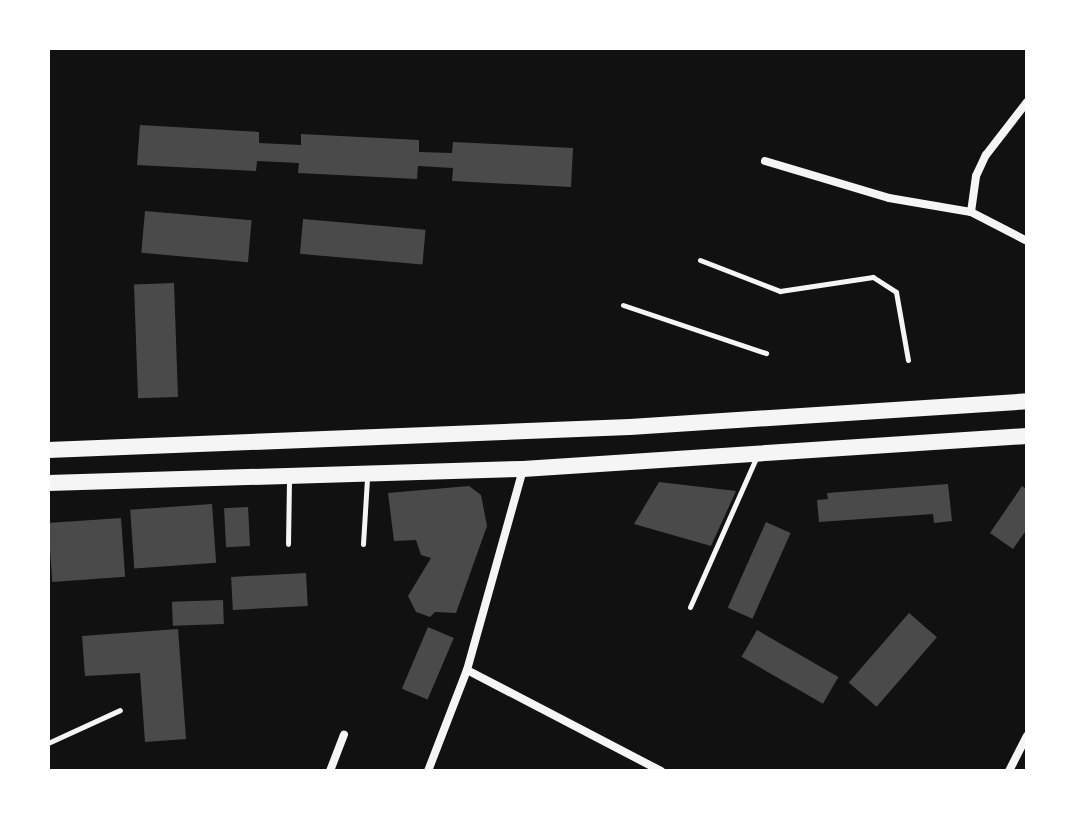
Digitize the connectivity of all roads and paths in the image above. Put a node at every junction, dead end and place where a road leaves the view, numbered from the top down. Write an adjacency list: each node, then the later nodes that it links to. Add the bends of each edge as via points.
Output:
1 (1027, 102): 3 (street, via 986,155 976,176)
2 (765, 161): 3 (street, via 889,198)
3 (971, 212): 4 (street)
4 (1027, 241)
5 (700, 260): 8 (lane, via 780,291 873,277 896,292)
6 (623, 305): 7 (lane)
7 (766, 353)
8 (908, 360)
9 (1027, 401): 11 (main road, via 614,428)
10 (1027, 436): 12 (main road)
11 (48, 450)
12 (758, 453): 13 (main road); 19 (lane)
13 (523, 469): 14 (main road); 20 (street)
14 (367, 474): 15 (main road); 18 (lane)
15 (289, 476): 16 (main road); 17 (lane)
16 (48, 483)
17 (288, 544)
18 (363, 544)
19 (690, 607)
20 (467, 670): 26 (street); 27 (street)
21 (120, 710): 24 (lane)
22 (344, 735): 25 (street)
23 (1027, 736): 28 (street)
24 (48, 743)
25 (330, 771)
26 (428, 771)
27 (661, 771)
28 (1009, 771)

